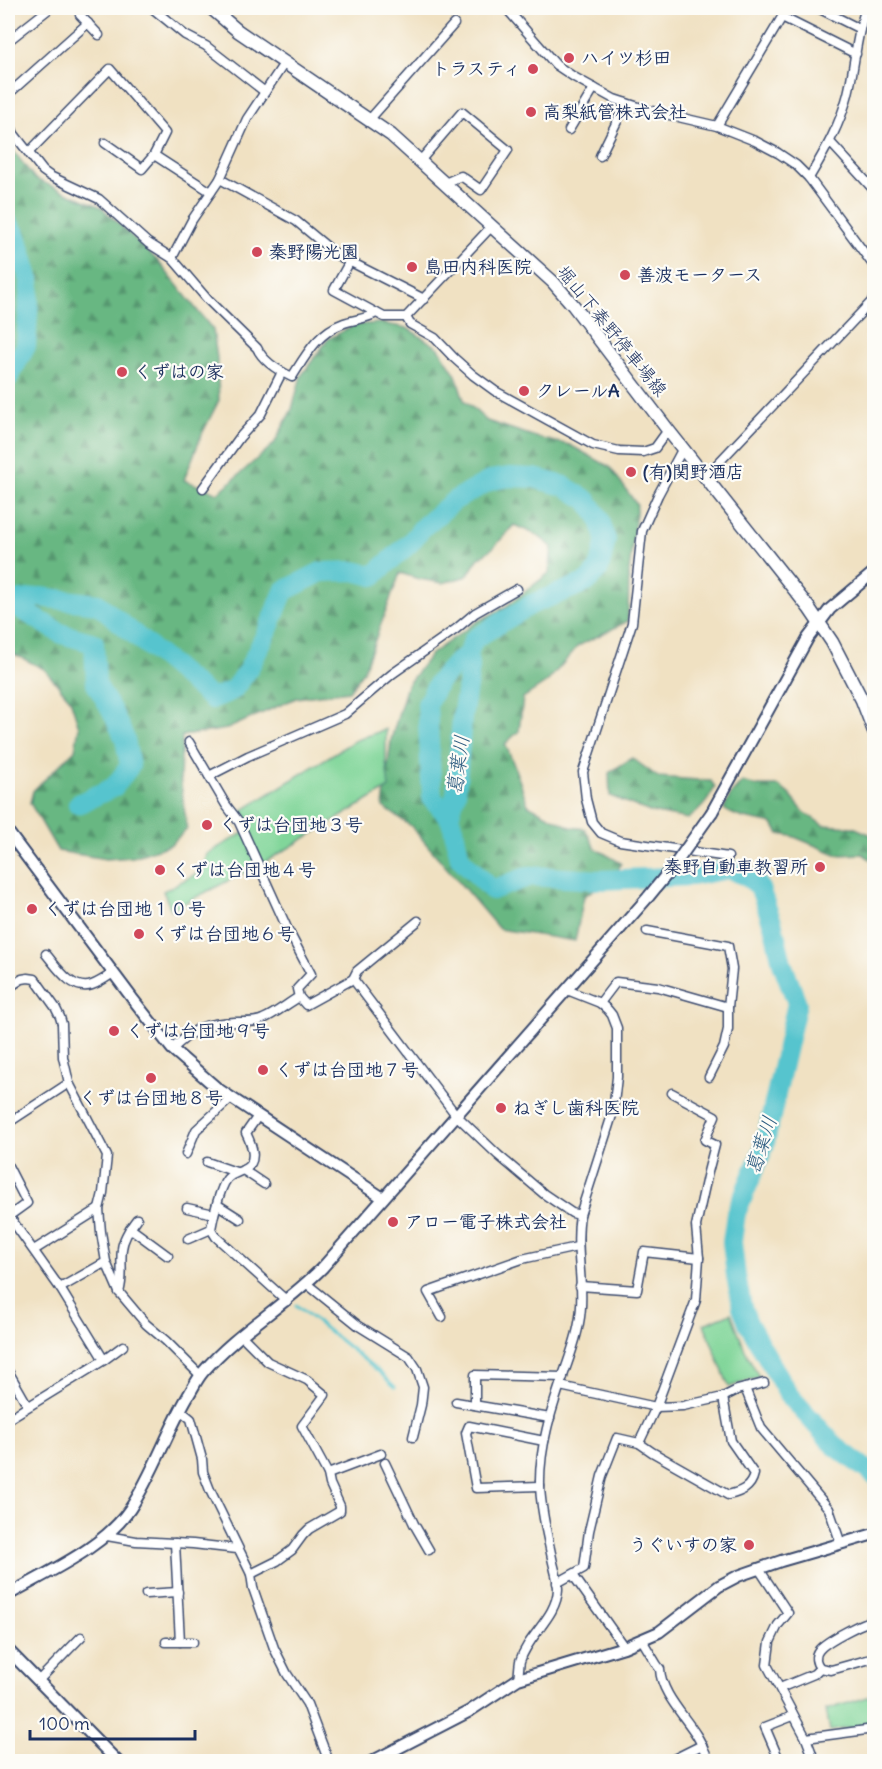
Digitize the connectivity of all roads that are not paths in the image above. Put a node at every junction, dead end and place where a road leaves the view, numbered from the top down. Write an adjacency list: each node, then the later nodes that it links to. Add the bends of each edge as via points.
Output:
1 (50, 8): 12 (street)
2 (152, 8): 17 (street)
3 (211, 8): 14 (main road, 堀山下秦野停車場線)
4 (506, 8): 15 (street, via 556,64)
5 (818, 8): 10 (street)
6 (866, 8): 10 (street)
7 (80, 15): 8 (street)
8 (88, 23): 11 (street); 16 (street)
9 (454, 24): 20 (street)
10 (860, 28): 13 (street)
11 (99, 35)
12 (8, 41)
13 (856, 54): 21 (street, via 782,17); 23 (street, via 848,93)
14 (285, 62): 17 (street); 20 (main road, 堀山下秦野停車場線)
15 (594, 88): 18 (street); 22 (street)
16 (8, 91)
17 (265, 92): 30 (street, via 247,119)
18 (626, 103): 21 (street); 27 (street)
19 (8, 119): 25 (street)
20 (370, 119): 28 (main road, 堀山下秦野停車場線)
21 (717, 126): 29 (street, via 778,153)
22 (569, 130)
23 (830, 142): 29 (street); 32 (street)
24 (105, 143): 26 (street, via 142,169)
25 (29, 152): 26 (street, via 110,69 165,133); 35 (street, via 43,171 99,199 148,243)
26 (154, 155): 33 (street)
27 (600, 156)
28 (420, 161): 31 (main road, 堀山下秦野停車場線); 31 (street, via 462,112 508,150 481,190 461,176)
29 (809, 178): 37 (street)
30 (220, 179): 33 (street); 36 (street, via 296,221)
31 (445, 183): 34 (main road, 堀山下秦野停車場線)
32 (874, 190)
33 (211, 192): 35 (street)
34 (492, 226): 38 (street); 43 (main road, 堀山下秦野停車場線, via 566,297)
35 (172, 258): 42 (street, via 260,356)
36 (350, 261): 38 (street); 40 (street, via 334,290)
37 (874, 266)
38 (424, 299): 41 (street)
39 (874, 299): 45 (street)
40 (376, 313): 41 (street); 42 (street, via 337,325 310,348 292,377)
41 (406, 317): 43 (street, via 495,391 593,445 619,452 643,452 655,448)
42 (282, 372): 46 (street, via 261,414)
43 (668, 430): 44 (main road, 堀山下秦野停車場線)
44 (683, 448): 45 (main road, 堀山下秦野停車場線); 54 (street, via 642,531 632,623 583,772 592,822 602,833 620,841)
45 (705, 477): 49 (main road, 堀山下秦野停車場線)
46 (203, 488)
47 (874, 572): 49 (street, via 830,609)
48 (517, 589): 52 (street, via 475,613 345,714)
49 (819, 624): 50 (main road, 堀山下秦野停車場線, via 862,700); 61 (street, bridge, via 712,812 676,864)
50 (874, 731)
51 (189, 742): 52 (street)
52 (209, 776): 62 (street, via 243,830 311,974 297,988)
53 (8, 832): 58 (street)
54 (728, 857)
55 (418, 921): 59 (street, via 357,971)
56 (647, 930): 64 (street, via 728,946 732,969)
57 (46, 954): 58 (street, via 77,985 90,986)
58 (113, 973): 65 (street)
59 (353, 979): 62 (street, via 306,1005); 70 (street)
60 (8, 988): 67 (street, via 21,979 35,980 55,1007 62,1024)
61 (567, 990): 63 (street); 70 (street)
62 (299, 997): 65 (street, via 263,1020 195,1030)
63 (600, 1003): 64 (street, via 616,982 658,987); 83 (street, via 612,1015 616,1028 613,1112)
64 (728, 1007): 66 (street, via 724,1047)
65 (172, 1048): 69 (street)
66 (709, 1077)
67 (69, 1083): 72 (street); 81 (street, via 106,1156)
68 (672, 1093): 94 (street, via 715,1116 705,1140 715,1145 696,1226)
69 (231, 1098): 71 (street); 73 (street, via 196,1130)
70 (456, 1115): 78 (street); 83 (street, via 544,1194)
71 (258, 1116): 76 (street, via 246,1133 254,1155 247,1167); 78 (street)
72 (8, 1123)
73 (186, 1154)
74 (207, 1162): 76 (street)
75 (8, 1166): 91 (street, via 27,1203 9,1216)
76 (239, 1171): 77 (street); 79 (street, via 226,1180)
77 (264, 1184)
78 (382, 1198): 96 (street)
79 (218, 1205): 82 (street); 85 (street)
80 (187, 1208): 82 (street)
81 (99, 1209): 91 (street); 95 (street)
82 (214, 1214): 87 (street)
83 (580, 1215): 89 (street)
84 (137, 1219): 86 (street)
85 (240, 1219)
86 (130, 1228): 90 (street); 99 (street, via 122,1248)
87 (211, 1229): 88 (street); 100 (street)
88 (188, 1239)
89 (577, 1247): 97 (street); 101 (street, via 522,1259 428,1292)
90 (159, 1249): 92 (street); 93 (street)
91 (34, 1250): 98 (street)
92 (168, 1256)
93 (153, 1257)
94 (699, 1258): 97 (street, via 644,1252 637,1290); 114 (street, via 696,1300)
95 (106, 1262): 98 (street); 99 (street)
96 (307, 1284): 100 (street); 118 (street, via 359,1326 410,1357 423,1387)
97 (580, 1286): 107 (street, via 579,1321)
98 (60, 1288): 104 (street)
99 (119, 1292): 106 (street, via 146,1324)
100 (286, 1301): 102 (street)
101 (442, 1317)
102 (241, 1335): 106 (street); 123 (street, via 268,1362 307,1380 326,1395 302,1426)
103 (123, 1346): 104 (street)
104 (104, 1360): 113 (street)
105 (8, 1371): 113 (street)
106 (200, 1375): 115 (street)
107 (561, 1382): 112 (street, via 476,1375); 114 (street); 116 (street)
108 (764, 1383): 109 (street)
109 (745, 1388): 110 (street); 128 (street, via 761,1428 829,1509)
110 (723, 1397): 114 (street); 120 (street, via 731,1441 754,1474 748,1487 740,1492 723,1493)
111 (456, 1402): 112 (street)
112 (475, 1404): 116 (street)
113 (28, 1406): 117 (street)
114 (656, 1407): 120 (street)
115 (180, 1410): 126 (street, via 138,1496); 129 (street, via 191,1419 203,1472)
116 (550, 1418): 119 (street)
117 (8, 1419)
118 (413, 1437)
119 (544, 1441): 124 (street); 124 (street, via 469,1426 466,1433 476,1488)
120 (639, 1443): 133 (street, via 617,1438 602,1476 584,1568)
121 (381, 1454): 123 (street)
122 (385, 1463): 130 (street)
123 (328, 1474): 132 (street, via 340,1511 309,1529 284,1556)
124 (540, 1486): 134 (street)
125 (874, 1534): 128 (street)
126 (107, 1536): 127 (street); 137 (street)
127 (175, 1543): 129 (street); 135 (street)
128 (841, 1544): 131 (street)
129 (237, 1550): 132 (street)
130 (429, 1550)
131 (759, 1569): 140 (street, via 719,1586); 150 (street, via 788,1613 770,1642 767,1665)
132 (251, 1574): 156 (street, via 274,1648 307,1704)
133 (573, 1575): 134 (street); 144 (street)
134 (557, 1583): 148 (street, via 552,1610 520,1661)
135 (178, 1592): 136 (street); 142 (street)
136 (146, 1594)
137 (8, 1595)
138 (874, 1620): 147 (street, via 861,1623 819,1649 816,1657)
139 (81, 1636): 149 (street)
140 (642, 1640): 144 (street); 154 (street, via 660,1668 660,1678 669,1695)
141 (166, 1642): 142 (street)
142 (180, 1642): 143 (street)
143 (193, 1642)
144 (624, 1647): 148 (street)
145 (8, 1650): 149 (street)
146 (874, 1658): 147 (street, via 831,1670)
147 (820, 1668): 150 (street)
148 (518, 1679): 157 (street, via 468,1713)
149 (38, 1681): 155 (street)
150 (780, 1688): 151 (street)
151 (793, 1716): 153 (street); 160 (street, via 765,1727)
152 (874, 1729): 153 (street)
153 (806, 1738): 161 (street)
154 (702, 1745): 158 (street); 159 (street)
155 (118, 1761)
156 (329, 1761)
157 (371, 1761)
158 (668, 1761)
159 (710, 1761)
160 (780, 1761)
161 (815, 1761)

